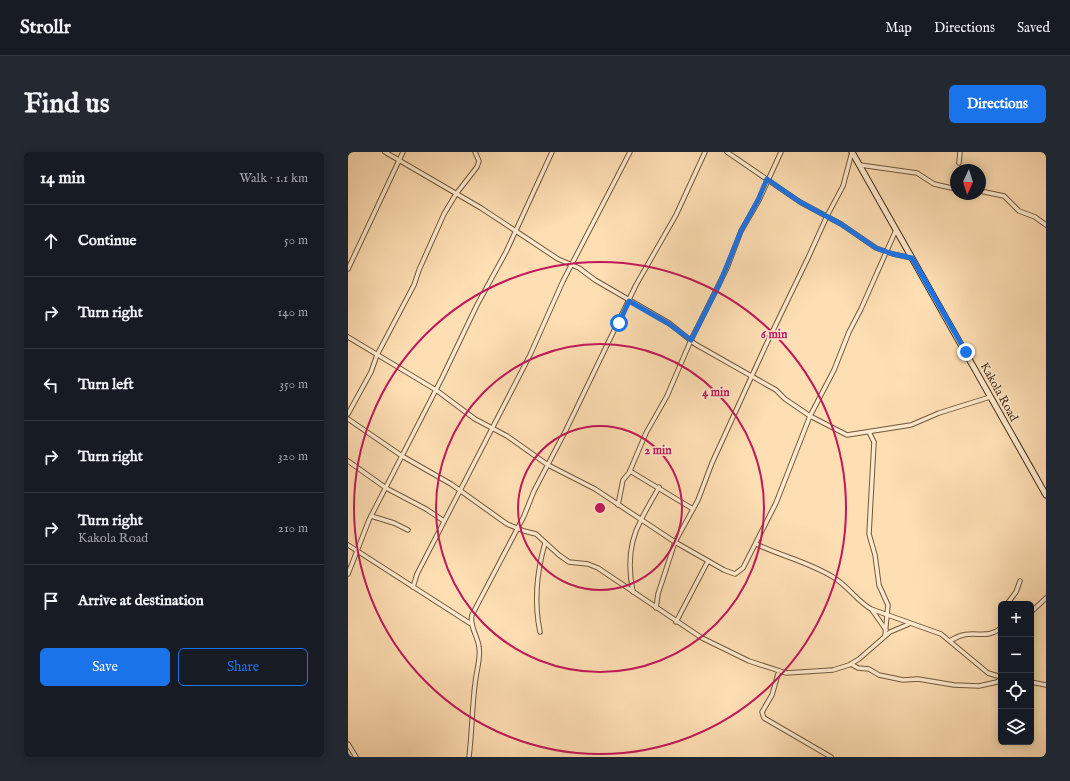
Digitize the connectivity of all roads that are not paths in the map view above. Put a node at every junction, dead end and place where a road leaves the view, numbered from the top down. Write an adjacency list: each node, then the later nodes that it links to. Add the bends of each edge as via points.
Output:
1 (385, 152): 11 (street)
2 (403, 152): 11 (street)
3 (474, 152): 17 (street, via 479,161 477,167)
4 (552, 152): 20 (street)
5 (630, 152): 24 (street)
6 (705, 152): 26 (street, via 676,215)
7 (727, 152): 14 (street)
8 (781, 152): 14 (street)
9 (852, 152): 13 (main road, Kakola Road); 18 (street, via 843,186)
10 (960, 152): 12 (street)
11 (397, 160): 17 (street); 25 (street, via 370,226)
12 (959, 163)
13 (860, 165): 15 (street, via 917,173 934,184); 21 (main road, Kakola Road)
14 (767, 179): 18 (street); 28 (street)
15 (950, 188)
16 (986, 192): 19 (street, via 1004,196 1020,211)
17 (456, 194): 20 (street); 29 (street, via 443,217 414,285)
18 (826, 216): 22 (street, via 876,248); 30 (street)
19 (1046, 225)
20 (515, 230): 24 (street, via 558,259); 31 (street)
21 (896, 230): 22 (street); 23 (main road, Kakola Road)
22 (885, 251): 23 (street); 34 (street, via 861,309 848,332 834,370)
23 (912, 258): 32 (main road, Kakola Road)
24 (572, 265): 26 (street); 36 (street)
25 (348, 269)
26 (629, 301): 28 (street); 40 (street)
27 (348, 338): 29 (street)
28 (691, 340): 30 (street); 41 (street)
29 (377, 355): 31 (street); 33 (street, via 371,372)
30 (752, 377): 34 (street, via 776,390); 47 (street)
31 (436, 390): 36 (street); 38 (street)
32 (990, 397): 37 (street, via 940,413 911,426); 45 (main road, Kakola Road)
33 (348, 414)
34 (810, 416): 37 (street, via 847,435); 55 (street, via 776,503)
35 (348, 419): 38 (street)
36 (492, 429): 40 (street, via 507,436); 44 (street)
37 (869, 432): 68 (street, via 874,442 869,534 875,554 879,586 888,605)
38 (402, 456): 43 (street); 44 (street, via 424,467)
39 (348, 461): 43 (street)
40 (548, 465): 46 (street, via 595,489); 51 (street)
41 (630, 471): 42 (street); 46 (street, via 622,484)
42 (659, 487): 47 (street); 49 (street)
43 (386, 488): 48 (street); 50 (street)
44 (460, 492): 50 (street); 51 (street)
45 (1046, 495)
46 (618, 505): 49 (street)
47 (694, 509): 53 (street)
48 (371, 516): 52 (street); 57 (street)
49 (640, 520): 53 (street); 62 (street, via 630,564)
50 (444, 521): 61 (street, via 417,574)
51 (517, 529): 54 (street, via 536,534); 70 (street, via 474,610)
52 (408, 530)
53 (675, 542): 58 (street); 65 (street)
54 (545, 543): 62 (street, via 569,562 592,565); 74 (street, via 539,568)
55 (756, 544): 58 (street, via 743,568 737,573 728,572); 66 (street, via 801,560 834,578)
56 (348, 545): 57 (street)
57 (357, 552): 59 (street); 61 (street)
58 (708, 560): 69 (street)
59 (348, 574)
60 (1020, 581): 64 (street)
61 (413, 588): 70 (street)
62 (633, 592): 65 (street)
63 (1046, 598): 67 (street)
64 (1009, 601)
65 (656, 608): 69 (street)
66 (871, 609): 68 (street); 72 (street)
67 (1034, 609)
68 (888, 616): 71 (street); 72 (street)
69 (676, 622): 77 (street, via 749,661 786,672 833,670)
70 (471, 624): 85 (street, via 480,652)
71 (909, 624): 75 (street, via 895,629); 76 (street, via 933,631)
72 (886, 630): 75 (street)
73 (998, 630): 76 (street, via 988,635 964,633)
74 (540, 632)
75 (885, 637): 77 (street)
76 (950, 640): 79 (street, via 988,673)
77 (852, 664): 80 (street, via 879,675 903,680 918,679 979,686)
78 (778, 674): 86 (street, via 772,695 762,712 764,718)
79 (998, 677)
80 (998, 681)
81 (1034, 683): 82 (street)
82 (1046, 685)
83 (348, 744): 84 (street)
84 (356, 757)
85 (469, 757)
86 (831, 757)

